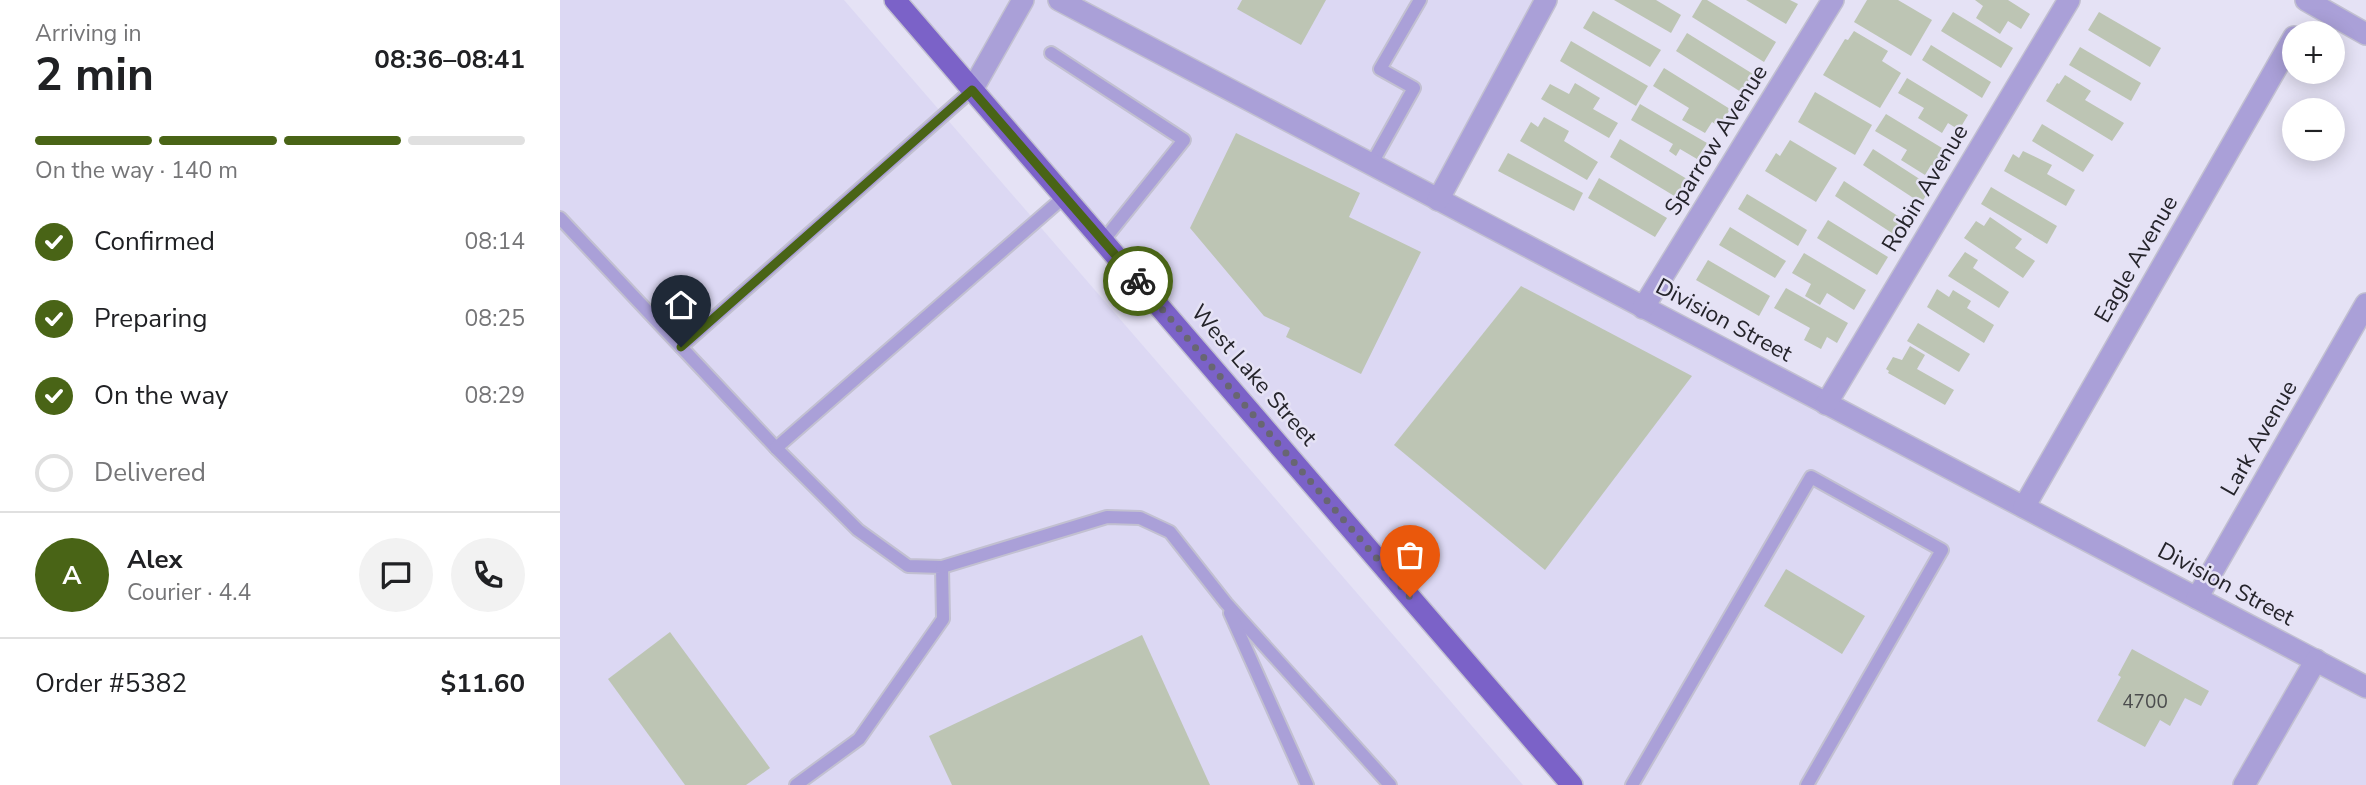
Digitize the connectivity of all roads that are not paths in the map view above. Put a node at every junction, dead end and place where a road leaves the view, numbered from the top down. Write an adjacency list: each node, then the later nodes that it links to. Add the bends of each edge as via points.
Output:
1 (895, 0): 13 (main road, West Lake Street)
2 (1023, 0): 13 (street)
3 (1059, 0): 14 (street, Division Street)
4 (1420, 0): 14 (lane, via 1380,69 1414,88)
5 (1546, 0): 16 (street)
6 (1833, 0): 20 (street, Sparrow Avenue)
7 (2069, 0): 22 (street, Robin Avenue)
8 (2309, 2): 9 (street, Eagle Avenue); 10 (street)
9 (2301, 21)
10 (2366, 34)
11 (1051, 53): 18 (lane, via 1184,140)
12 (2282, 58): 24 (street, Eagle Avenue)
13 (972, 90): 15 (main road, West Lake Street); 21 (lane)
14 (1371, 165): 16 (street, Division Street)
15 (1064, 197): 18 (main road, West Lake Street); 23 (lane)
16 (1438, 200): 20 (street, Division Street)
17 (560, 218): 21 (lane)
18 (1103, 241): 33 (main road, West Lake Street)
19 (2366, 304): 26 (street, Lark Avenue)
20 (1643, 308): 22 (street, Division Street)
21 (681, 347): 23 (lane)
22 (1826, 404): 24 (street, Division Street)
23 (776, 448): 25 (lane, via 858,530 908,566)
24 (2024, 507): 26 (street, Division Street)
25 (942, 567): 27 (lane, via 1107,517 1140,519 1170,532); 30 (lane, via 943,619 859,739)
26 (2197, 598): 28 (street, Division Street)
27 (1226, 603): 31 (lane); 32 (lane)
28 (2316, 660): 29 (street, Division Street); 36 (street)
29 (2365, 683)
30 (796, 785)
31 (1307, 785)
32 (1390, 785)
33 (1572, 785)
34 (1632, 785): 35 (lane, via 1811,477 1942,550)
35 (1807, 785)
36 (2244, 785)

